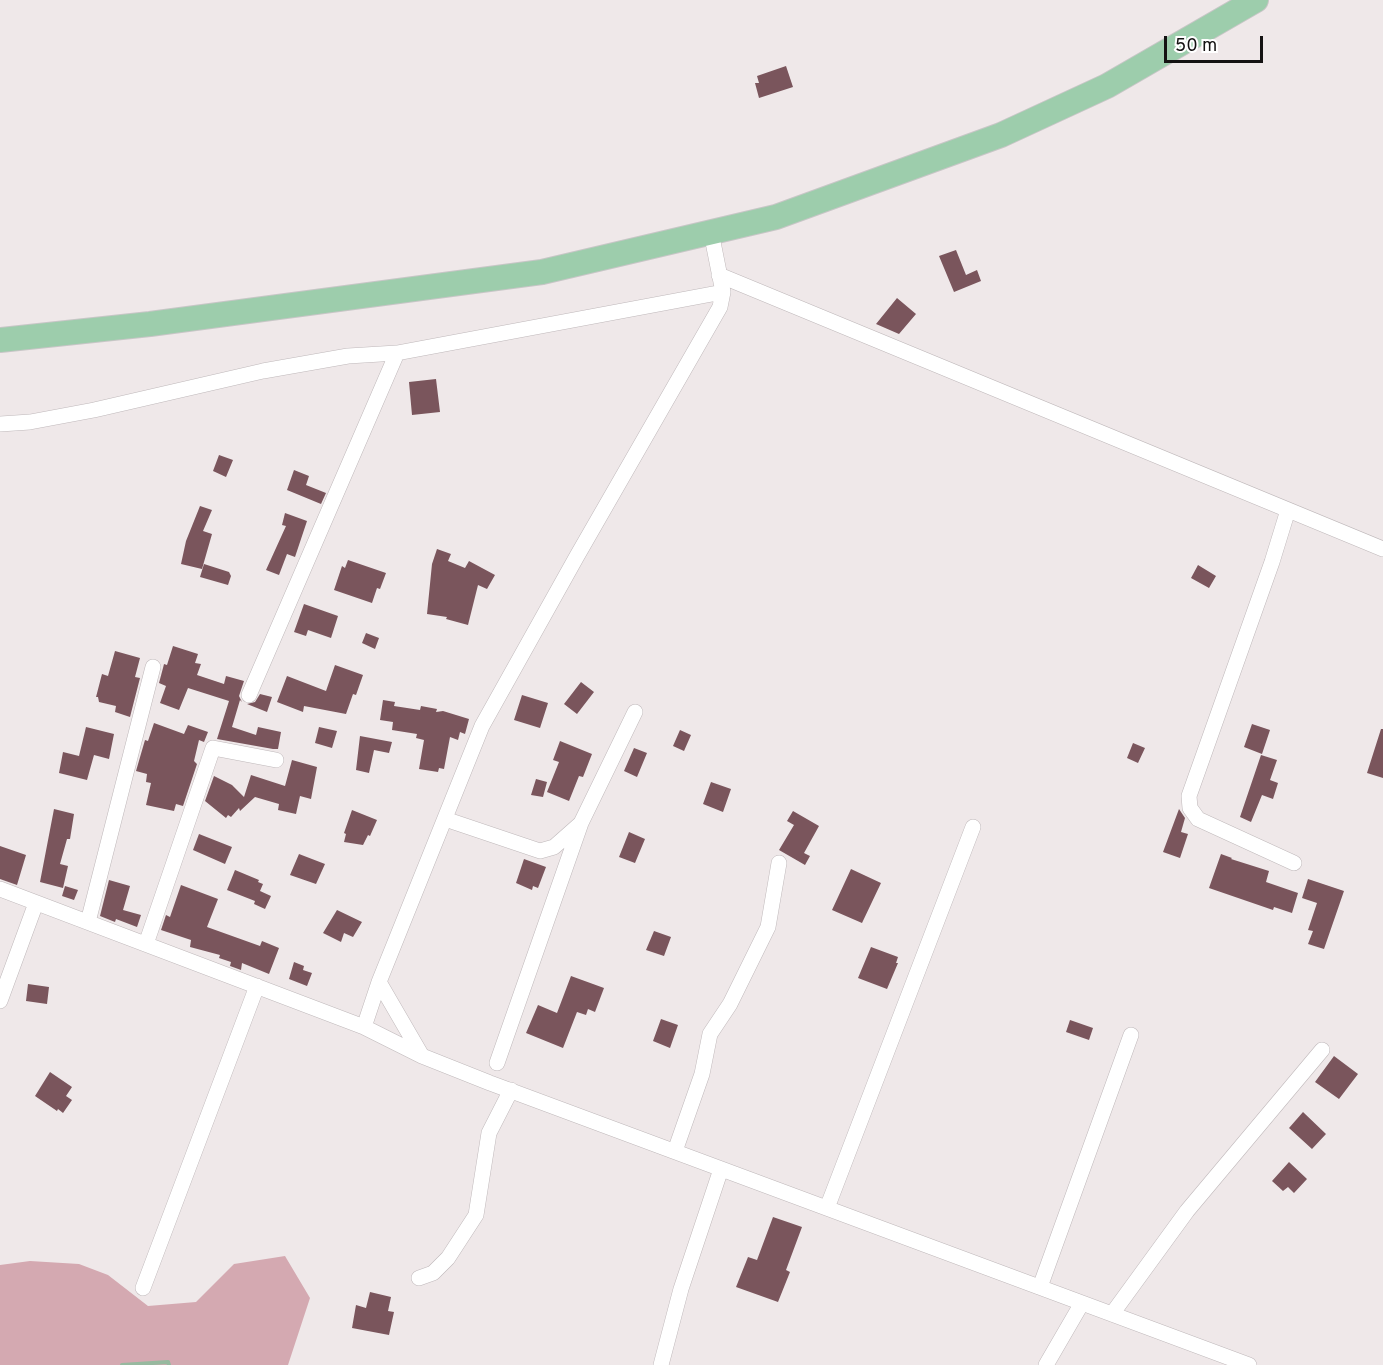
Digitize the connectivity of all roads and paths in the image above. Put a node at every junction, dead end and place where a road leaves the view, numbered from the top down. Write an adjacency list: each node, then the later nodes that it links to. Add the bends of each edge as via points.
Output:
1 (1256, 0): 2 (main road, via 1107,86 1001,135 776,217)
2 (711, 232): 3 (street); 5 (main road, via 542,272)
3 (719, 274): 4 (street); 8 (street)
4 (723, 292): 6 (street); 14 (street, via 720,307 482,726)
5 (0, 340)
6 (397, 353): 7 (street, via 348,356 263,371 41,420); 11 (street)
7 (0, 424)
8 (1288, 510): 9 (street); 18 (street, via 1189,796 1190,808 1198,819)
9 (1383, 549)
10 (153, 667): 21 (street)
11 (249, 695)
12 (634, 712): 15 (street)
13 (276, 760): 22 (street, via 213,748)
14 (445, 819): 15 (street, via 540,851 554,847); 23 (street)
15 (581, 823): 30 (street)
16 (973, 828): 34 (street)
17 (779, 863): 32 (street, via 768,927 730,1004 710,1034 702,1074)
18 (1294, 864)
19 (0, 889): 20 (street)
20 (36, 903): 21 (street); 25 (street)
21 (88, 922): 22 (street)
22 (146, 944): 24 (street)
23 (379, 982): 26 (street); 29 (street)
24 (257, 986): 26 (street); 37 (street)
25 (0, 1001)
26 (364, 1027): 29 (street)
27 (1131, 1035): 36 (street)
28 (1322, 1050): 39 (street, via 1187,1211)
29 (422, 1056): 31 (street)
30 (497, 1064)
31 (511, 1090): 32 (street); 35 (street, via 489,1133 476,1215 448,1258 433,1272)
32 (675, 1151): 33 (street)
33 (721, 1168): 34 (street); 40 (street, via 681,1289)
34 (827, 1208): 36 (street)
35 (419, 1278)
36 (1040, 1287): 38 (street)
37 (143, 1288)
38 (1082, 1303): 39 (street); 41 (street)
39 (1112, 1314): 42 (street)
40 (661, 1365)
41 (1046, 1365)
42 (1249, 1365)

